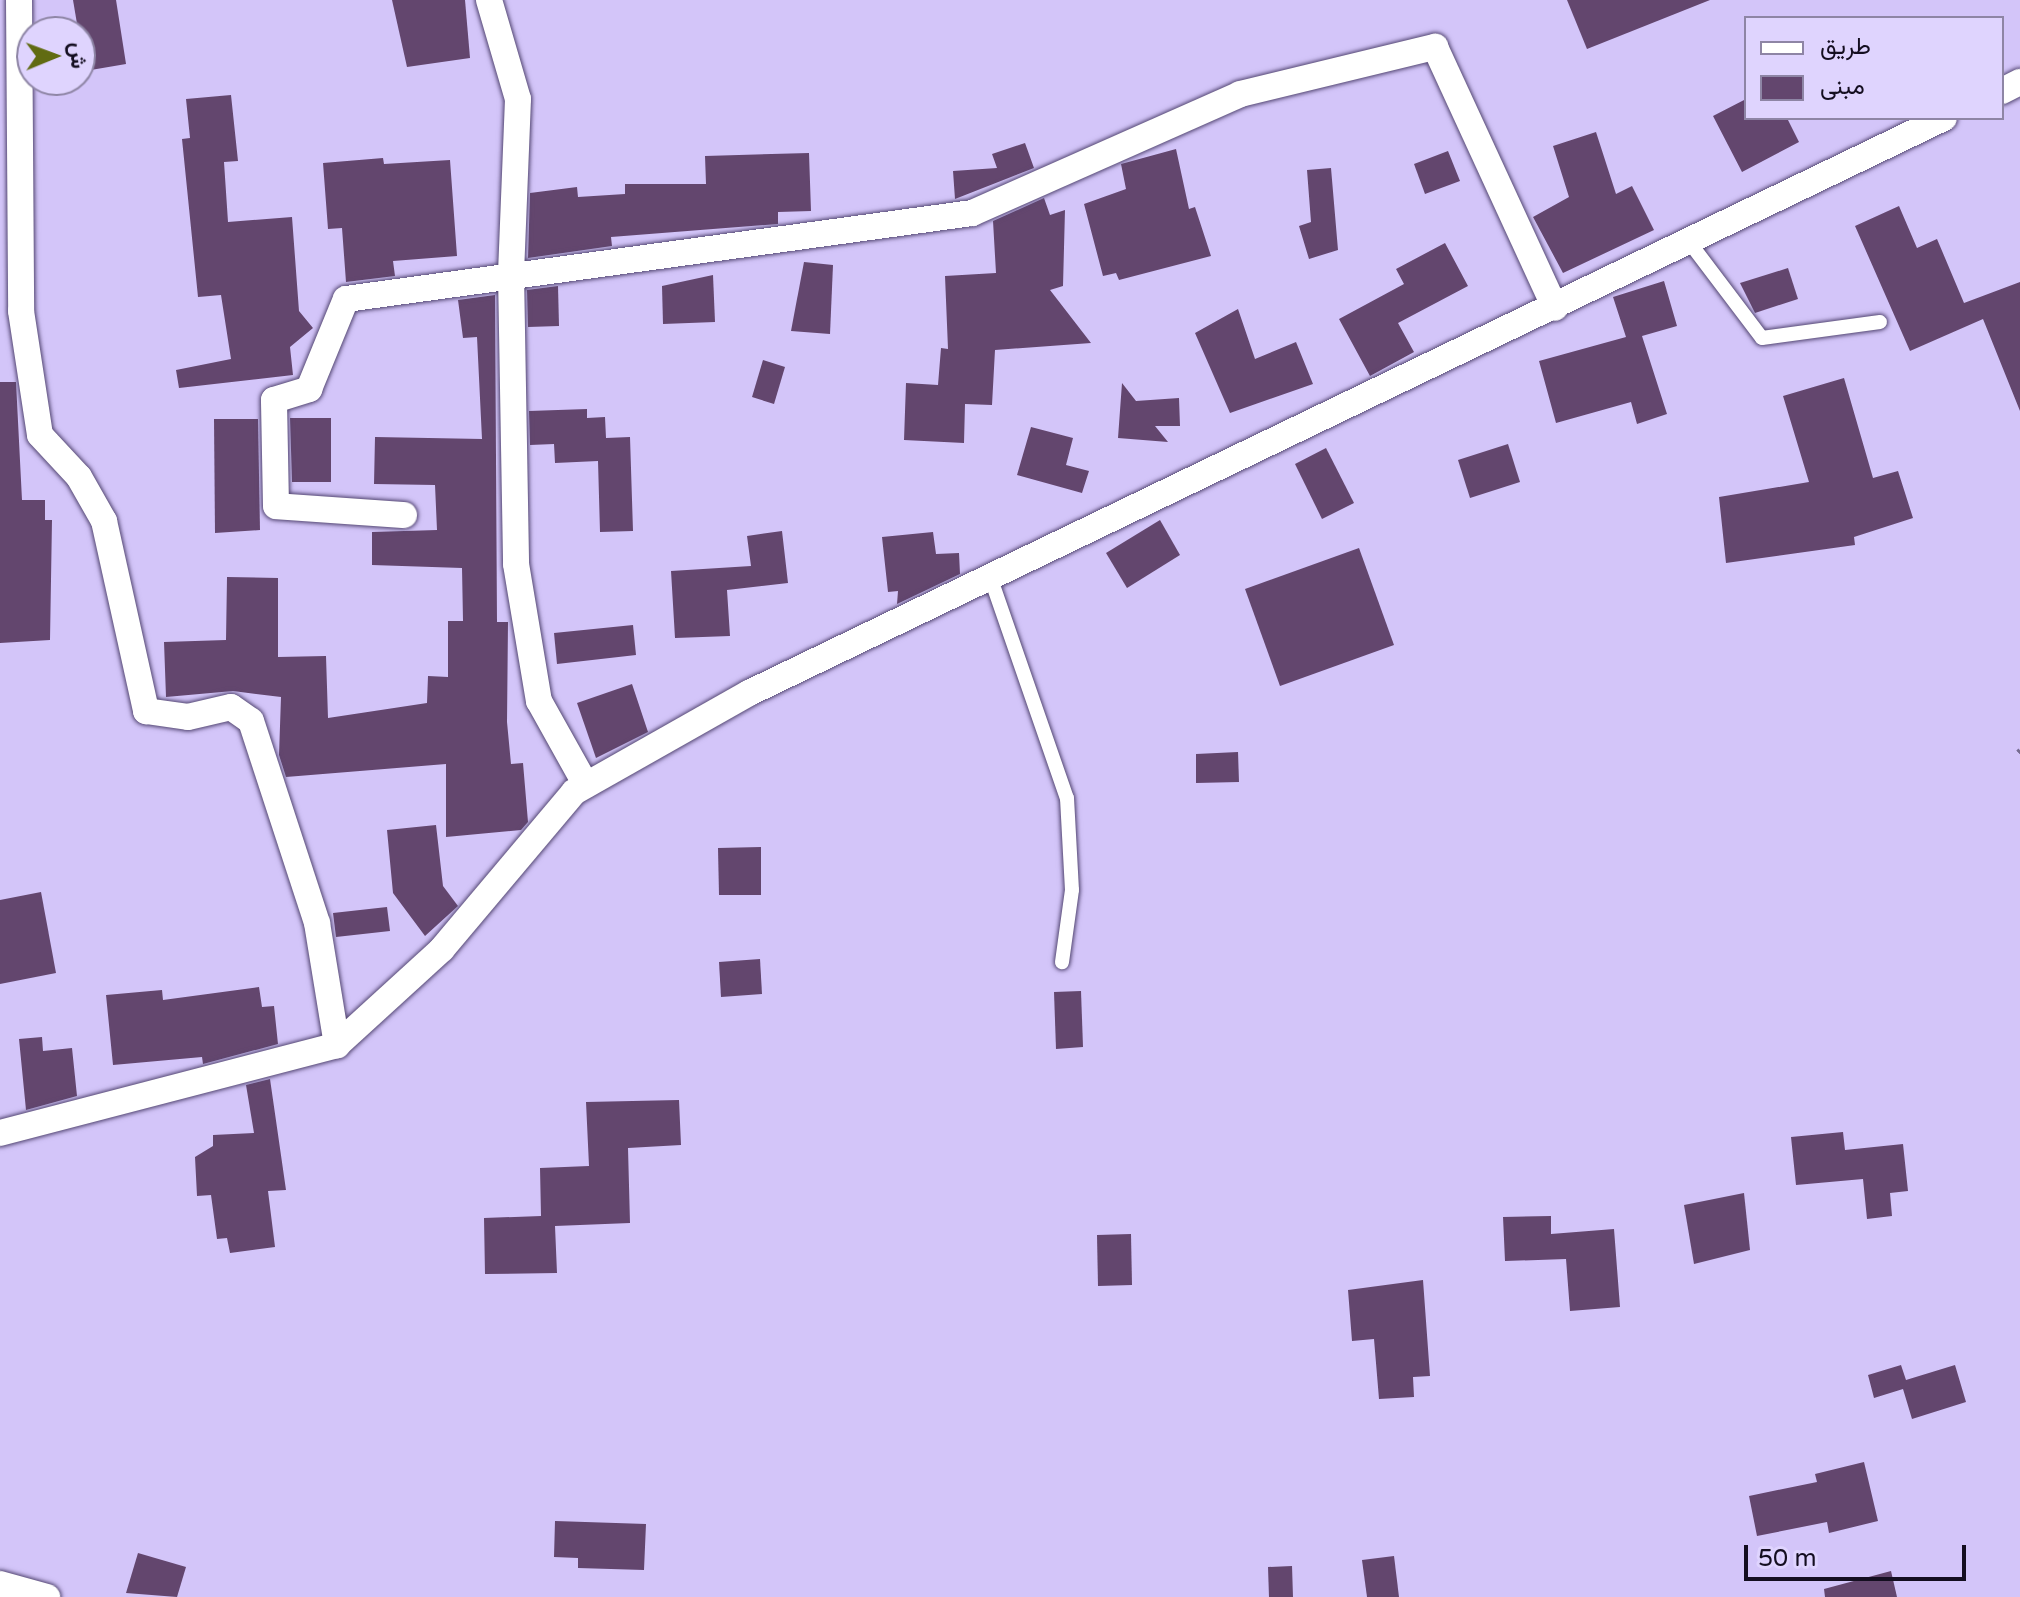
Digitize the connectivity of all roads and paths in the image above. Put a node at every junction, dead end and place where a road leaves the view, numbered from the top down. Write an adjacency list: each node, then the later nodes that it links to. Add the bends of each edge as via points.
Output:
1 (19, 0): 12 (street, via 21,311 40,435 79,477 104,521 146,711 188,717 231,707 251,721 317,923)
2 (489, 0): 5 (street, via 518,99)
3 (1940, 120): 4 (street)
4 (1686, 239): 6 (street); 7 (lane, via 1762,338)
5 (511, 273): 6 (street, via 972,213 1240,94 1435,47); 8 (street, via 346,299 309,389 274,400 276,506); 10 (street, via 516,564 539,701)
6 (1555, 308): 9 (street)
7 (1880, 322)
8 (404, 515)
9 (992, 582): 10 (street, via 749,693); 11 (lane, via 1067,798 1072,890)
10 (586, 785): 12 (street, via 442,949)
11 (1062, 962)
12 (337, 1045): 13 (street)
13 (0, 1133)
14 (0, 1584): 15 (street)
15 (47, 1597)

